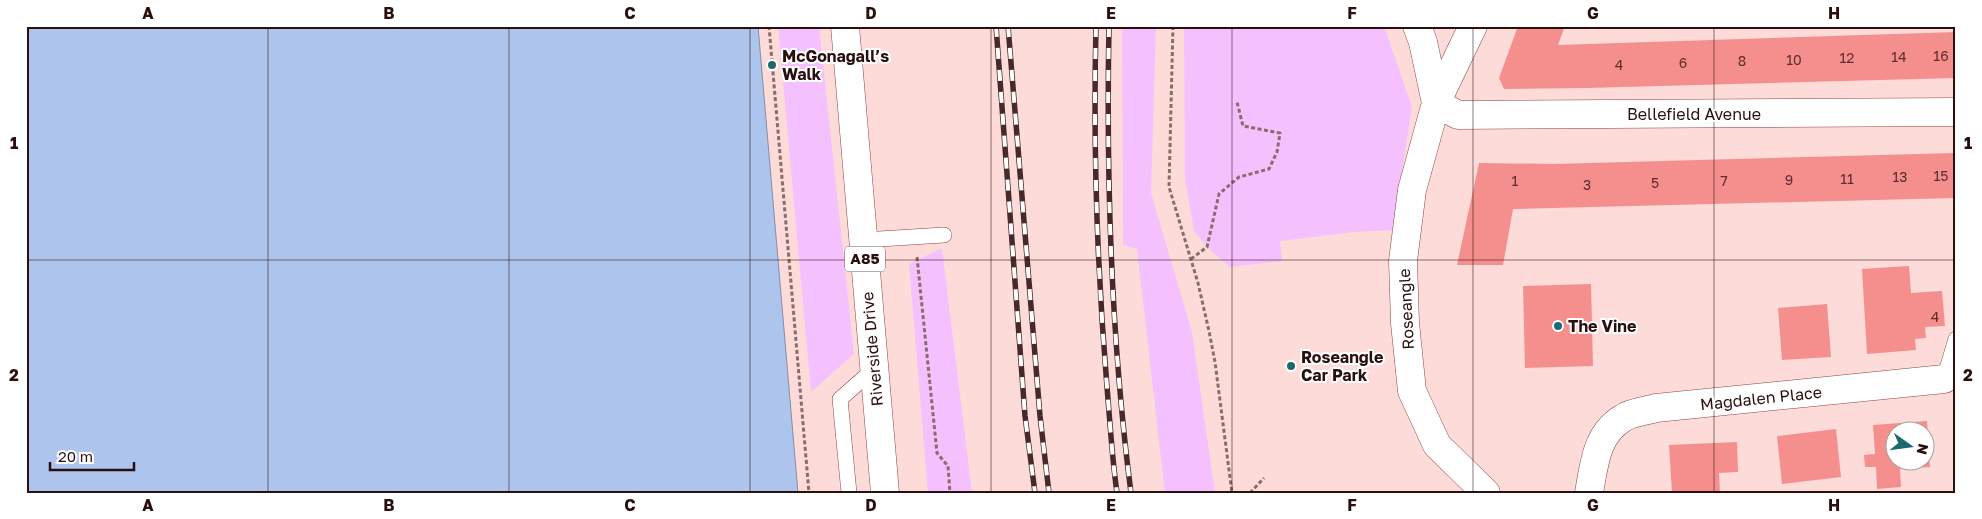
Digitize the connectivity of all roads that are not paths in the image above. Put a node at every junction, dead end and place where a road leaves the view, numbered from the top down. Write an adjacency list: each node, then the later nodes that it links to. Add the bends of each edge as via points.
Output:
1 (845, 26): 7 (street, Riverside Drive / A85)
2 (1417, 26): 4 (street)
3 (1473, 26): 4 (street, Roseangle)
4 (1436, 103): 5 (street, Bellefield Avenue, via 1458,115); 13 (street, Roseangle, via 1412,190 1403,260 1412,391 1437,445)
5 (1956, 112)
6 (944, 235): 7 (lane)
7 (863, 240): 9 (street, Riverside Drive / A85)
8 (1956, 340): 10 (lane, Magdalen Place)
9 (874, 368): 11 (lane, via 840,400); 12 (street, Riverside Drive / A85)
10 (1944, 379): 14 (street, Magdalen Place, via 1656,408 1624,417 1605,434 1595,456)
11 (849, 493)
12 (885, 493)
13 (1486, 493)
14 (1589, 493)

